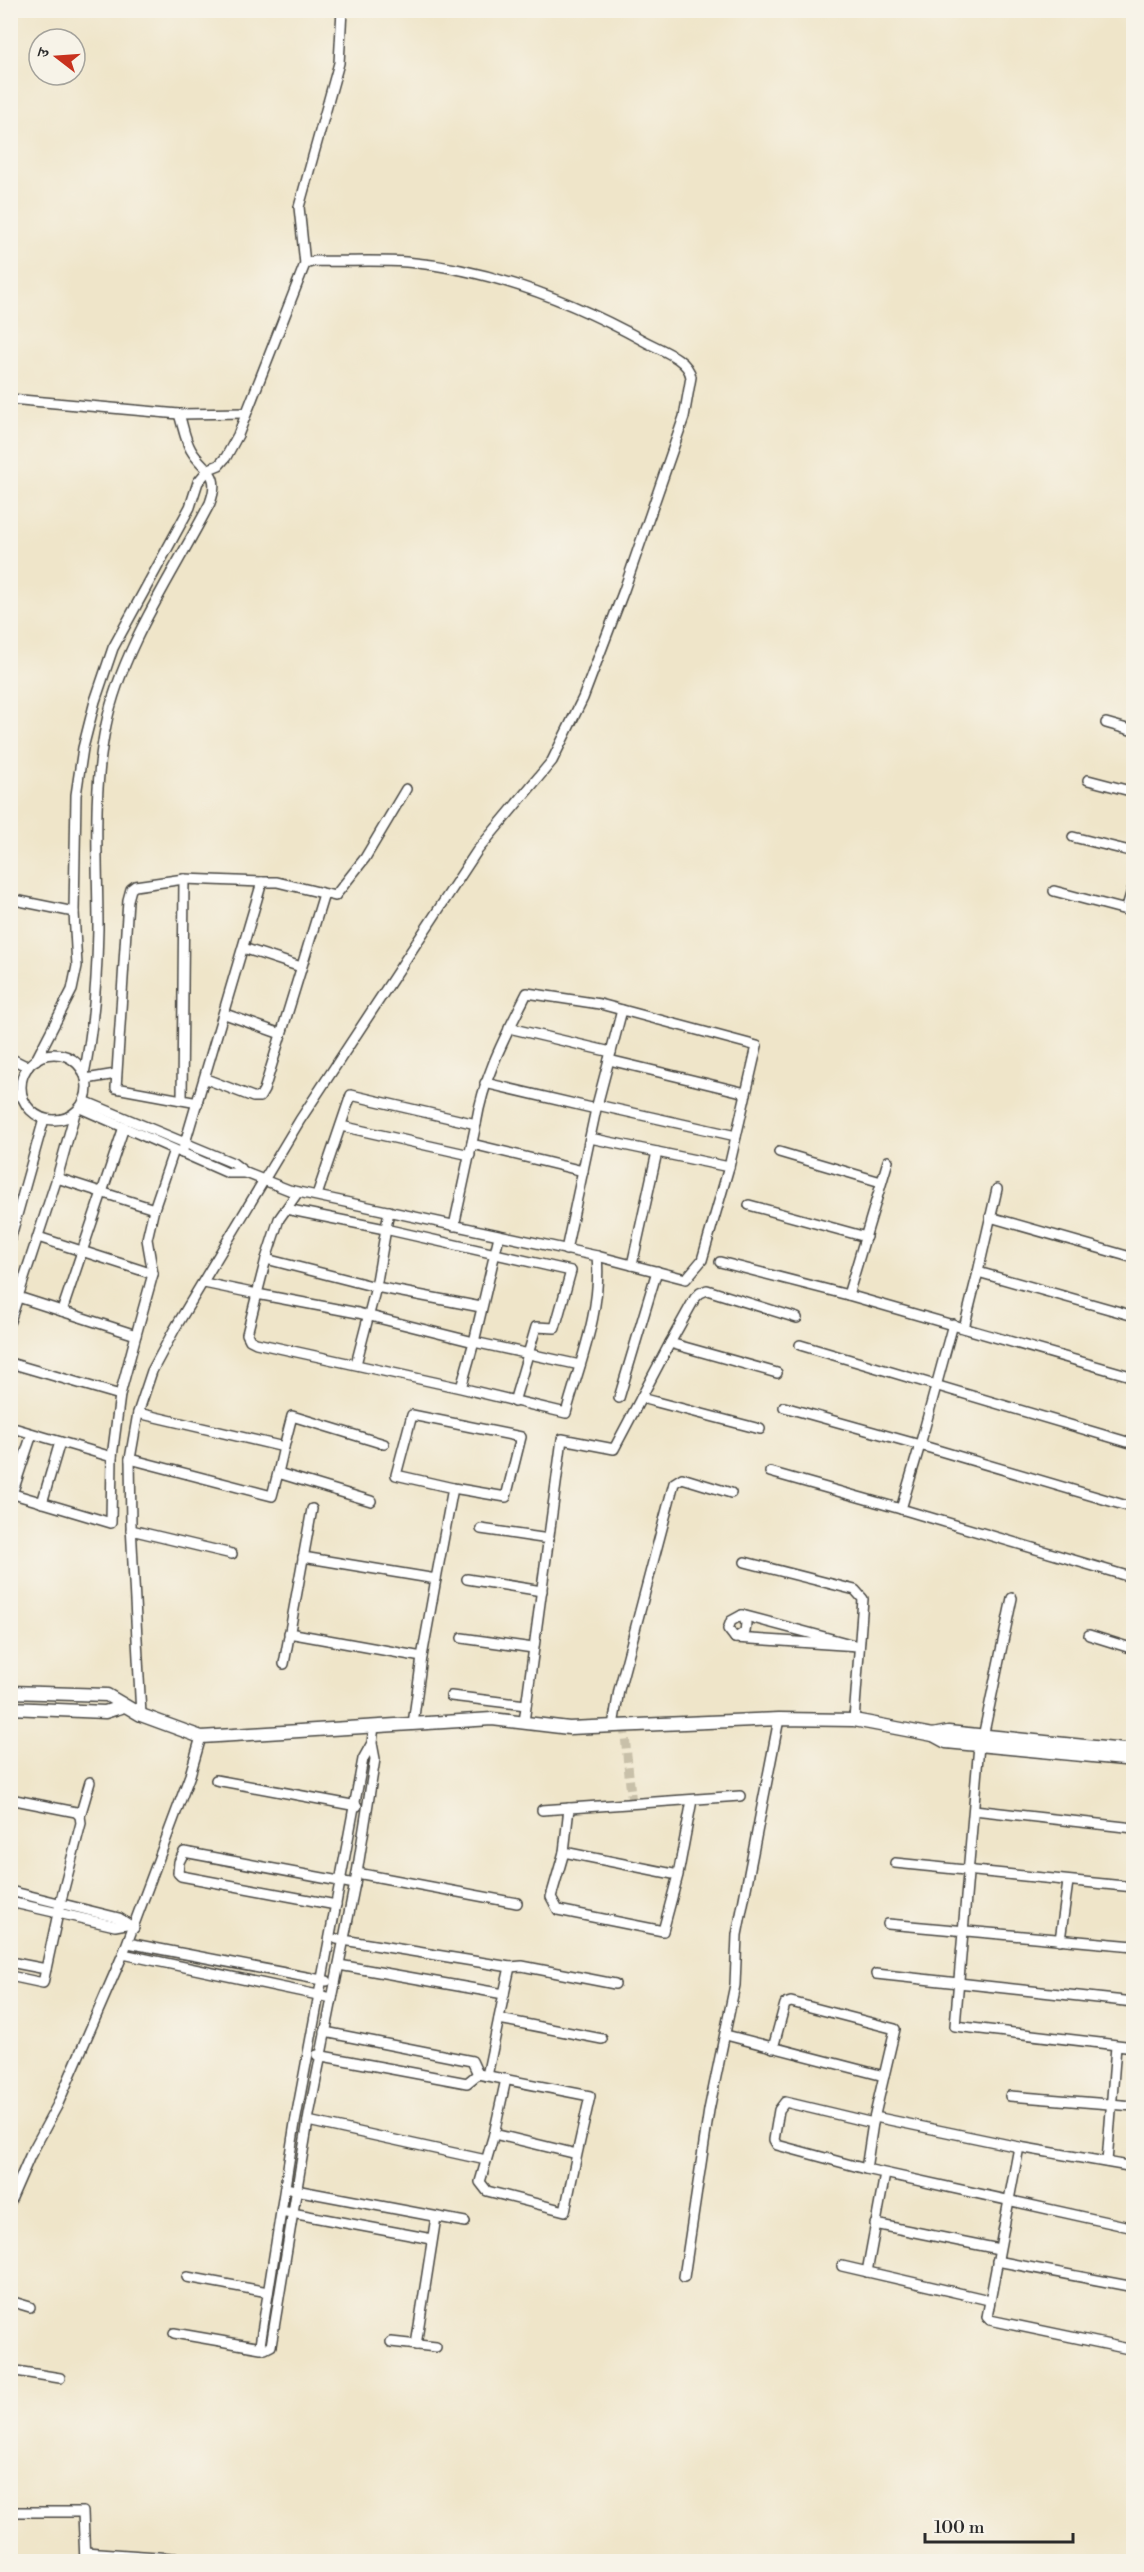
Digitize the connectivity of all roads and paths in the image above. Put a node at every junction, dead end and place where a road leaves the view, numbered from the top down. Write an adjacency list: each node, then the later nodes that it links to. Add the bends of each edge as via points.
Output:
1 (342, 10): 2 (street, via 339,63 299,207)
2 (305, 264): 4 (street); 66 (street, via 408,262 490,275 621,327 675,357 691,377 684,417 624,590 560,747 477,852)
3 (10, 399): 5 (street)
4 (246, 413): 5 (street); 6 (street, via 226,457)
5 (179, 414): 6 (street, via 190,449)
6 (208, 469): 7 (street, via 214,487 212,497); 8 (street, via 198,482 190,507)
7 (182, 558): 8 (street); 10 (street)
8 (155, 574): 9 (street)
9 (144, 595): 10 (street); 11 (street)
10 (156, 602): 12 (street)
11 (129, 620): 12 (street); 20 (street, via 113,648 94,700 83,748 76,795)
12 (136, 643): 20 (street, via 106,723)
13 (1106, 723): 14 (street)
14 (1134, 731)
15 (1088, 780): 17 (street)
16 (406, 789): 25 (street, via 347,881 335,896)
17 (1134, 792)
18 (1073, 837): 19 (street)
19 (1134, 852)
20 (85, 874): 27 (street); 39 (street, via 98,927 96,995)
21 (184, 879): 22 (street); 38 (street, via 131,889); 45 (street)
22 (262, 882): 25 (street); 28 (street)
23 (1134, 884): 24 (street, via 1126,910)
24 (1054, 891)
25 (324, 894): 29 (street)
26 (10, 899): 27 (street)
27 (74, 912): 36 (street, via 77,966 72,990)
28 (243, 948): 29 (street); 31 (street)
29 (302, 967): 33 (street)
30 (622, 1010): 32 (street, via 527,993); 34 (street); 43 (street, via 757,1046)
31 (225, 1014): 33 (street); 40 (street)
32 (509, 1028): 34 (street); 41 (street)
33 (281, 1034): 40 (street, via 260,1097)
34 (610, 1056): 43 (street); 48 (street)
35 (10, 1058): 37 (street)
36 (36, 1060): 37 (street); 39 (street, via 58,1054 78,1064)
37 (28, 1066): 44 (street, via 21,1086)
38 (116, 1074): 39 (street); 45 (street, via 116,1088)
39 (85, 1077): 47 (street, via 87,1090)
40 (206, 1079): 46 (street)
41 (485, 1083): 48 (street); 50 (street)
42 (10, 1091): 44 (street)
43 (746, 1093): 53 (street)
44 (22, 1097): 49 (street, via 34,1114)
45 (182, 1100): 46 (street)
46 (198, 1103): 55 (street)
47 (80, 1107): 49 (street, via 65,1119); 52 (street); 55 (street); 65 (street)
48 (597, 1107): 53 (street); 54 (street)
49 (44, 1119): 82 (street)
50 (476, 1124): 51 (street, via 351,1095); 56 (street)
51 (341, 1126): 60 (street); 71 (street)
52 (124, 1127): 57 (street); 69 (street)
53 (736, 1136): 62 (street)
54 (590, 1138): 58 (street); 63 (street)
55 (186, 1144): 57 (street); 64 (street, via 233,1163)
56 (472, 1144): 60 (street); 63 (street)
57 (178, 1152): 64 (street, via 228,1173); 73 (street)
58 (657, 1152): 62 (street); 90 (street)
59 (779, 1152): 67 (street)
60 (470, 1155): 77 (street)
61 (888, 1161): 67 (street)
62 (729, 1167): 92 (street, via 696,1270 686,1279)
63 (583, 1171): 83 (street)
64 (246, 1173): 66 (street)
65 (57, 1178): 69 (street); 80 (street)
66 (263, 1180): 70 (street); 95 (street)
67 (881, 1182): 81 (street)
68 (997, 1189): 76 (street)
69 (102, 1192): 73 (street); 84 (street)
70 (298, 1192): 71 (street); 74 (street)
71 (317, 1195): 75 (street)
72 (749, 1205): 81 (street)
73 (154, 1209): 94 (street, via 147,1239)
74 (286, 1209): 78 (street); 87 (street)
75 (389, 1211): 77 (street); 78 (street)
76 (990, 1218): 88 (street); 93 (street)
77 (454, 1226): 79 (street)
78 (385, 1229): 85 (street); 96 (street)
79 (499, 1236): 83 (street); 85 (street)
80 (38, 1237): 84 (street); 99 (street)
81 (866, 1237): 98 (street)
82 (10, 1240)
83 (569, 1250): 86 (street); 91 (street)
84 (82, 1251): 94 (street); 101 (street)
85 (493, 1255): 91 (street); 100 (street)
86 (597, 1256): 90 (street); 115 (street, via 596,1306)
87 (266, 1258): 96 (street); 97 (street)
88 (1134, 1258)
89 (720, 1262): 98 (street)
90 (632, 1265): 92 (street)
91 (571, 1271): 112 (street, via 559,1321 555,1328 536,1327)
92 (657, 1271): 121 (street)
93 (978, 1272): 103 (street); 107 (street)
94 (153, 1274): 108 (street)
95 (204, 1283): 97 (street); 125 (street, via 152,1371)
96 (376, 1287): 100 (street); 102 (street)
97 (257, 1294): 102 (street); 114 (street, via 247,1334 250,1340)
98 (848, 1295): 106 (street)
99 (18, 1297): 101 (street); 105 (street)
100 (481, 1307): 109 (street)
101 (62, 1311): 108 (street)
102 (368, 1316): 109 (street); 114 (street)
103 (1134, 1316)
104 (797, 1318): 110 (street, via 707,1290 695,1298)
105 (10, 1321)
106 (953, 1324): 107 (street); 118 (street)
107 (964, 1328): 117 (street)
108 (136, 1335): 120 (street)
109 (474, 1342): 112 (street); 119 (street)
110 (670, 1343): 116 (street); 122 (street)
111 (800, 1345): 118 (street)
112 (529, 1355): 115 (street); 123 (street)
113 (10, 1363): 120 (street)
114 (356, 1364): 119 (street)
115 (580, 1365): 123 (street, via 566,1413)
116 (777, 1373)
117 (1134, 1377)
118 (937, 1385): 131 (street); 132 (street)
119 (462, 1388): 123 (street)
120 (120, 1395): 134 (street)
121 (619, 1398)
122 (641, 1398): 127 (street); 148 (street, via 614,1449 562,1439)
123 (514, 1402)
124 (784, 1407): 132 (street)
125 (138, 1413): 133 (street); 135 (street)
126 (10, 1427): 128 (street)
127 (760, 1429)
128 (33, 1434): 129 (street); 140 (street)
129 (60, 1442): 134 (street); 142 (street)
130 (384, 1444): 133 (street, via 292,1416)
131 (1134, 1444)
132 (920, 1445): 143 (street); 145 (street)
133 (284, 1447): 137 (street)
134 (112, 1457): 142 (street, via 111,1523)
135 (130, 1460): 137 (street, via 272,1496); 147 (street)
136 (770, 1472): 145 (street)
137 (278, 1473): 141 (street)
138 (453, 1488): 138 (street, via 396,1475 412,1415 521,1437 506,1497); 153 (street)
139 (731, 1493): 176 (street, via 682,1478 674,1483)
140 (11, 1494): 142 (street)
141 (371, 1501)
142 (42, 1503)
143 (1134, 1508)
144 (312, 1509): 150 (street)
145 (901, 1509): 152 (street)
146 (481, 1529): 148 (street)
147 (131, 1530): 149 (street); 170 (street)
148 (549, 1539): 155 (street)
149 (231, 1554)
150 (303, 1557): 153 (street); 157 (street)
151 (745, 1562): 160 (street, via 855,1590 863,1599)
152 (1134, 1578)
153 (436, 1579): 163 (street)
154 (467, 1579): 155 (street)
155 (542, 1591): 161 (street)
156 (1012, 1598): 178 (street)
157 (289, 1633): 163 (street); 164 (street)
158 (1089, 1635): 162 (street)
159 (462, 1638): 161 (street)
160 (858, 1646): 160 (street, via 735,1638 745,1632 742,1615); 172 (street)
161 (533, 1648): 167 (street)
162 (1134, 1649)
163 (422, 1657): 174 (street)
164 (284, 1664)
165 (10, 1692): 168 (street, via 107,1695)
166 (451, 1696): 167 (street)
167 (526, 1705): 173 (street)
168 (124, 1706): 169 (street, via 105,1712); 170 (street)
169 (10, 1708)
170 (141, 1715): 177 (street)
171 (779, 1719): 172 (street); 176 (street); 233 (street, via 737,1935 735,1984)
172 (854, 1720): 178 (street, via 933,1735 946,1742)
173 (524, 1722): 174 (street, via 492,1719); 176 (street, via 569,1728)
174 (413, 1724): 175 (street)
175 (374, 1726): 177 (street); 179 (street)
176 (613, 1726)
177 (201, 1737): 209 (street, via 190,1775)
178 (981, 1741): 180 (street); 181 (street); 191 (street)
179 (372, 1743): 187 (street, via 363,1758); 189 (street, via 375,1759)
180 (1134, 1751)
181 (1134, 1760)
182 (216, 1780): 187 (street)
183 (90, 1782): 192 (street)
184 (740, 1796): 186 (street)
185 (10, 1799): 192 (street)
186 (692, 1800): 188 (street); 198 (street)
187 (354, 1805): 189 (street); 199 (street)
188 (569, 1808): 190 (street); 194 (street)
189 (368, 1809): 197 (street)
190 (542, 1810)
191 (974, 1810): 193 (street); 196 (street)
192 (80, 1816): 207 (street)
193 (1134, 1828)
194 (564, 1852): 198 (street); 198 (street, via 551,1897 558,1910 581,1915 663,1931)
195 (895, 1863): 196 (street)
196 (968, 1870): 200 (street); 210 (street)
197 (357, 1873): 201 (street); 205 (street)
198 (678, 1875)
199 (341, 1881): 201 (street); 206 (street); 206 (street, via 184,1852 178,1868 181,1876)
200 (1068, 1882): 202 (street); 213 (street)
201 (355, 1884): 212 (street)
202 (1134, 1887)
203 (10, 1891): 207 (street)
204 (10, 1902): 207 (street)
205 (517, 1903)
206 (336, 1905): 211 (street)
207 (59, 1908): 209 (street, via 119,1918); 220 (street)
208 (888, 1924): 210 (street)
209 (130, 1926): 214 (street)
210 (963, 1931): 213 (street); 224 (street)
211 (329, 1938): 212 (street); 223 (street)
212 (343, 1940): 218 (street); 219 (street)
213 (1060, 1940): 215 (street)
214 (128, 1943): 216 (street); 223 (street)
215 (1134, 1946)
216 (123, 1954): 228 (street); 259 (street)
217 (10, 1962): 220 (street)
218 (339, 1965): 225 (street); 227 (street)
219 (510, 1967): 226 (street); 227 (street)
220 (46, 1970): 222 (street, via 43,1983)
221 (876, 1974): 224 (street)
222 (10, 1976)
223 (321, 1980): 225 (street); 228 (street)
224 (959, 1982): 230 (street); 235 (street, via 955,2026)
225 (335, 1983): 229 (street)
226 (615, 1984)
227 (504, 1994): 231 (street)
228 (319, 1995): 229 (street); 238 (street)
229 (332, 1998): 232 (street)
230 (1134, 2002)
231 (500, 2019): 234 (street); 240 (street)
232 (325, 2032): 239 (street); 240 (street, via 472,2061)
233 (726, 2035): 237 (street); 272 (street, via 709,2110)
234 (602, 2039)
235 (1116, 2046): 236 (street); 244 (street)
236 (1134, 2047)
237 (773, 2048): 241 (street); 241 (street, via 785,2004 791,2002 895,2029)
238 (308, 2053): 239 (street); 256 (street)
239 (321, 2056): 240 (street, via 467,2083); 247 (street)
240 (483, 2075): 242 (street)
241 (884, 2076): 246 (street)
242 (506, 2079): 248 (street); 250 (street, via 590,2096)
243 (1010, 2096): 244 (street)
244 (1112, 2104): 245 (street); 252 (street)
245 (1134, 2106)
246 (874, 2120): 249 (street); 254 (street); 254 (street, via 785,2102 778,2110 774,2140 777,2145)
247 (308, 2121): 251 (street); 257 (street)
248 (494, 2134): 250 (street); 251 (street)
249 (1019, 2147): 252 (street); 258 (street)
250 (577, 2154): 251 (street, via 564,2211 487,2191 480,2182)
251 (486, 2160)
252 (1107, 2162): 253 (street)
253 (1134, 2167)
254 (866, 2169): 255 (street)
255 (885, 2174): 258 (street); 264 (street)
256 (285, 2188): 257 (street); 260 (street)
257 (298, 2190): 261 (street); 262 (street)
258 (1009, 2201): 265 (street); 267 (street)
259 (10, 2202)
260 (281, 2211): 261 (street); 274 (street)
261 (294, 2213): 266 (street); 283 (street, via 271,2346)
262 (435, 2217): 263 (street); 266 (street)
263 (465, 2222)
264 (875, 2224): 267 (street); 270 (street)
265 (1134, 2228)
266 (432, 2239): 280 (street)
267 (999, 2249): 268 (street)
268 (997, 2261): 273 (street); 275 (street)
269 (842, 2266): 270 (street)
270 (867, 2272): 275 (street)
271 (187, 2277): 274 (street)
272 (684, 2277)
273 (1134, 2288)
274 (268, 2292): 283 (street)
275 (989, 2300): 282 (street, via 990,2320)
276 (10, 2301): 277 (street)
277 (30, 2307)
278 (174, 2333): 283 (street)
279 (391, 2342): 280 (street)
280 (416, 2345): 281 (street)
281 (436, 2347)
282 (1134, 2347)
283 (261, 2348)
284 (10, 2370): 285 (street)
285 (60, 2378)
286 (10, 2512): 287 (street, via 83,2512)
287 (85, 2557): 288 (street)
288 (186, 2559)

